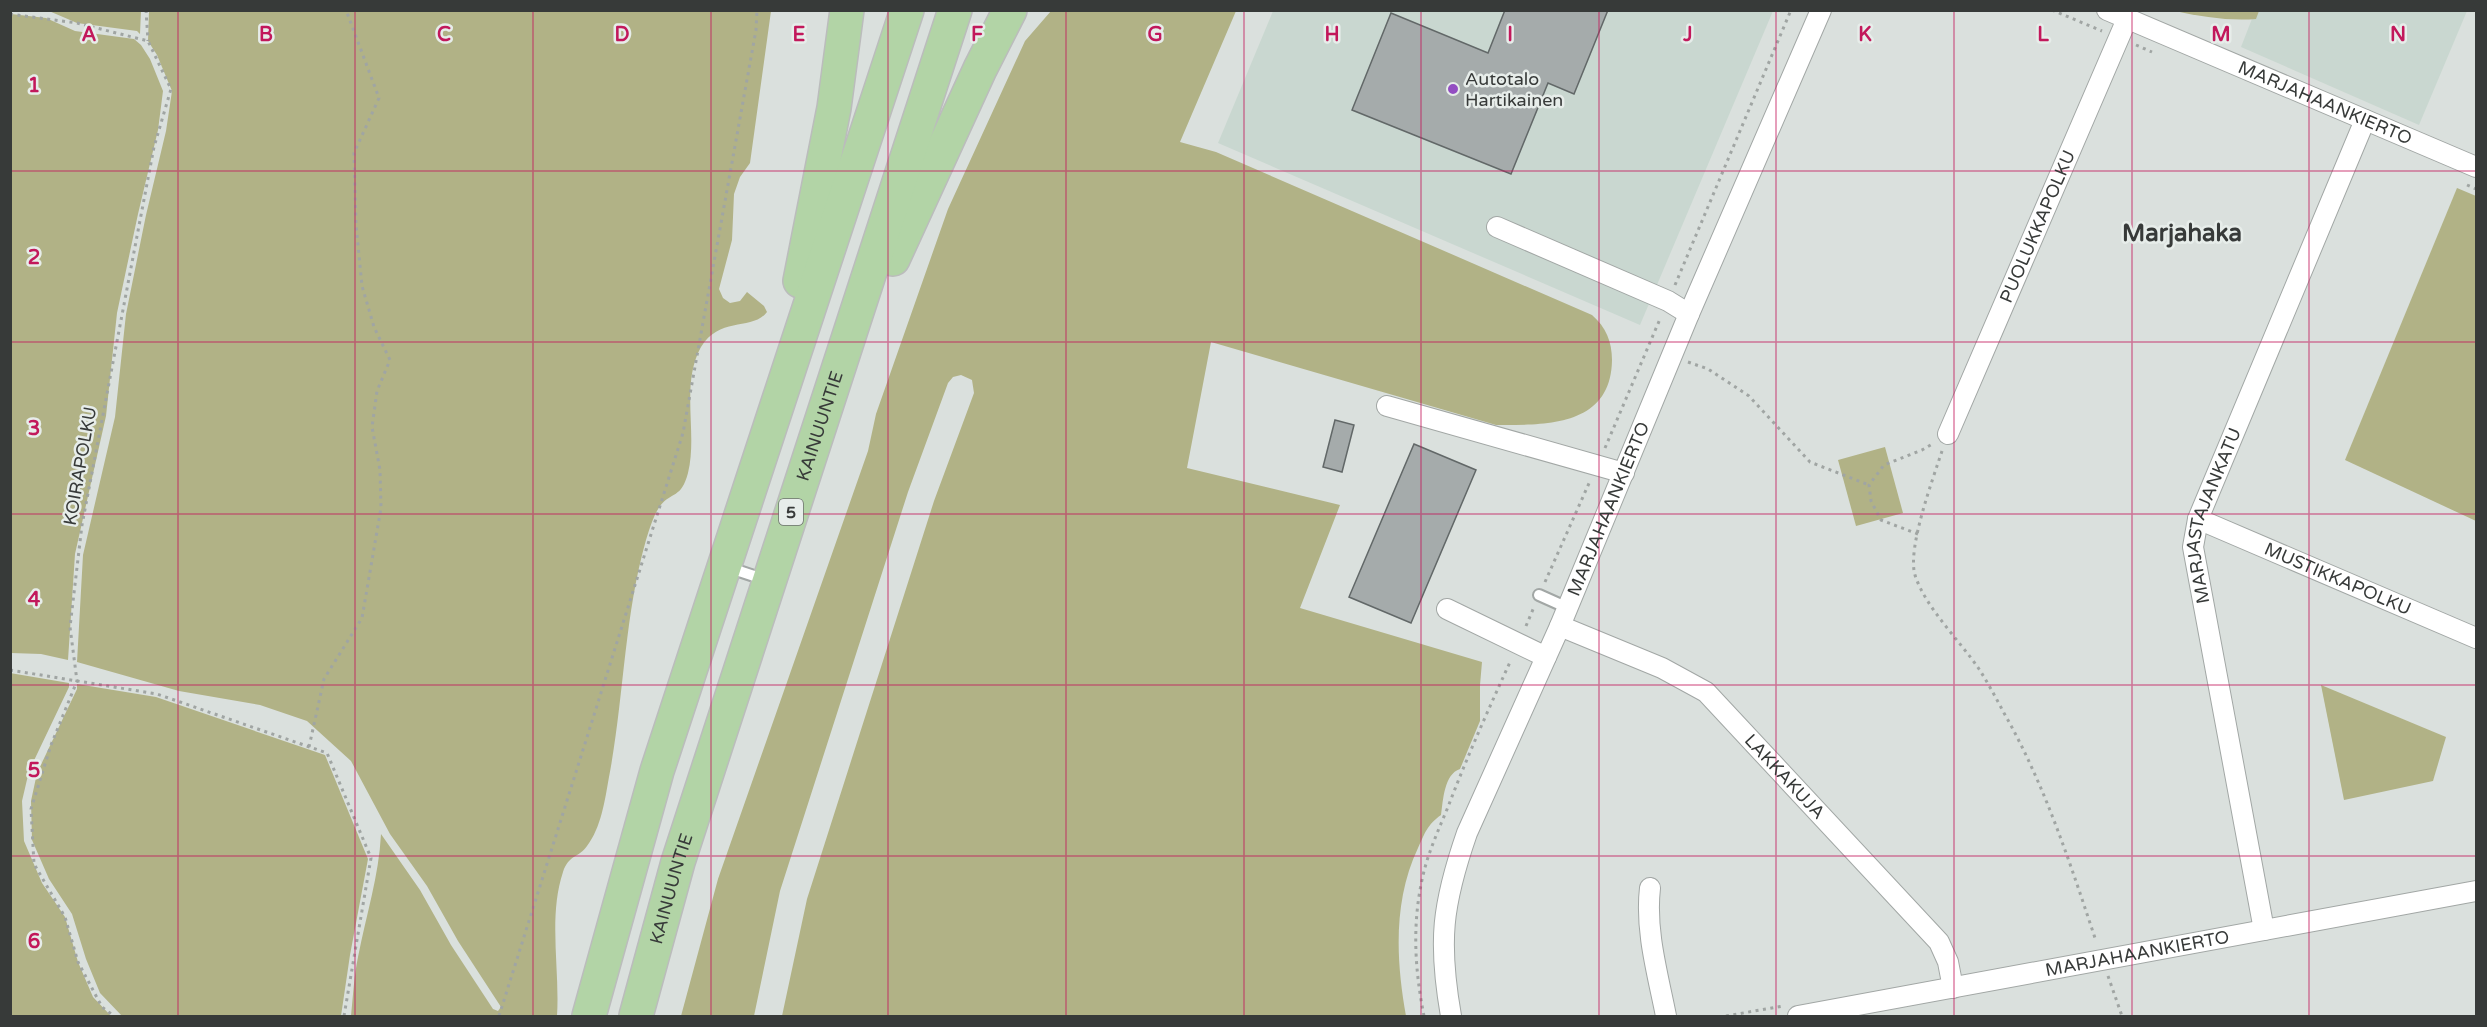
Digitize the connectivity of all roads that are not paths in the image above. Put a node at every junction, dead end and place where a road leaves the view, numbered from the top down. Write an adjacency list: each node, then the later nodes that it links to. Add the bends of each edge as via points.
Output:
1 (847, 10): 12 (highway, via 834,108)
2 (907, 10): 12 (highway)
3 (955, 10): 14 (highway, KAINUUNTIE / 5)
4 (1010, 10): 14 (highway, via 941,151)
5 (1821, 10): 11 (street, MARJAHAANKIERTO)
6 (2107, 10): 7 (street, MARJAHAANKIERTO)
7 (2127, 19): 8 (street, MARJAHAANKIERTO); 15 (street, PUOLUKKAPOLKU)
8 (2366, 120): 9 (street, MARJAHAANKIERTO); 17 (street, MARJASTAJANKATU)
9 (2476, 167)
10 (1497, 227): 11 (street, via 1668,301)
11 (1689, 314): 16 (street, MARJAHAANKIERTO)
12 (780, 391): 18 (highway)
13 (1387, 406): 16 (street)
14 (820, 420): 19 (highway, KAINUUNTIE / 5)
15 (1948, 434)
16 (1624, 473): 22 (street, MARJAHAANKIERTO)
17 (2198, 519): 23 (street, MUSTIKKAPOLKU); 27 (street, MARJASTAJANKATU, via 2193,548)
18 (723, 566): 19 (lane); 29 (highway, via 657,771)
19 (769, 581): 30 (highway, KAINUUNTIE / 5, via 678,862)
20 (1539, 595): 22 (lane)
21 (1447, 609): 24 (street)
22 (1564, 617): 24 (street, MARJAHAANKIERTO); 28 (street, LAKKAKUJA, via 1706,692 1939,942)
23 (2476, 638)
24 (1546, 657): 31 (street, MARJAHAANKIERTO, via 1455,869 1443,924 1444,974)
25 (1650, 888): 32 (street, via 1651,936)
26 (2476, 891): 27 (street, MARJAHAANKIERTO)
27 (2264, 930): 28 (street, MARJAHAANKIERTO)
28 (1953, 988): 33 (street, MARJAHAANKIERTO)
29 (589, 1017)
30 (636, 1017)
31 (1451, 1017)
32 (1666, 1017)
33 (1798, 1017)

